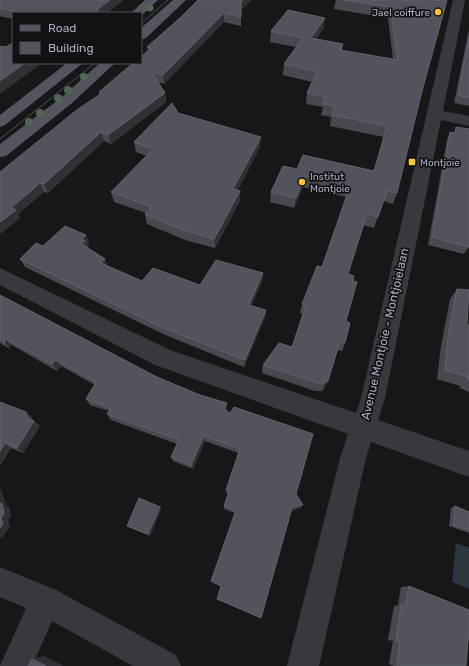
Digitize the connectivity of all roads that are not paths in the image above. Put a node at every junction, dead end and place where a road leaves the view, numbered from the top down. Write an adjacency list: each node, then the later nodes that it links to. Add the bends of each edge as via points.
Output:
1 (152, 0): 4 (main road)
2 (180, 0): 5 (main road)
3 (459, 0): 8 (street, Avenue Montjoie - Montjoielaan)
4 (138, 12)
5 (142, 34)
6 (75, 64): 10 (main road)
7 (107, 64): 11 (main road, via 67,100)
8 (434, 114): 9 (street); 13 (street, Avenue Montjoie - Montjoielaan, via 373,398)
9 (469, 121)
10 (0, 122)
11 (0, 152)
12 (0, 276): 13 (street, via 164,358)
13 (363, 428): 14 (street); 19 (street, Avenue Montjoie - Montjoielaan, via 353,458)
14 (469, 464)
15 (3, 589): 16 (street)
16 (45, 601): 17 (street); 18 (street)
17 (16, 666)
18 (165, 666)
19 (303, 666)

